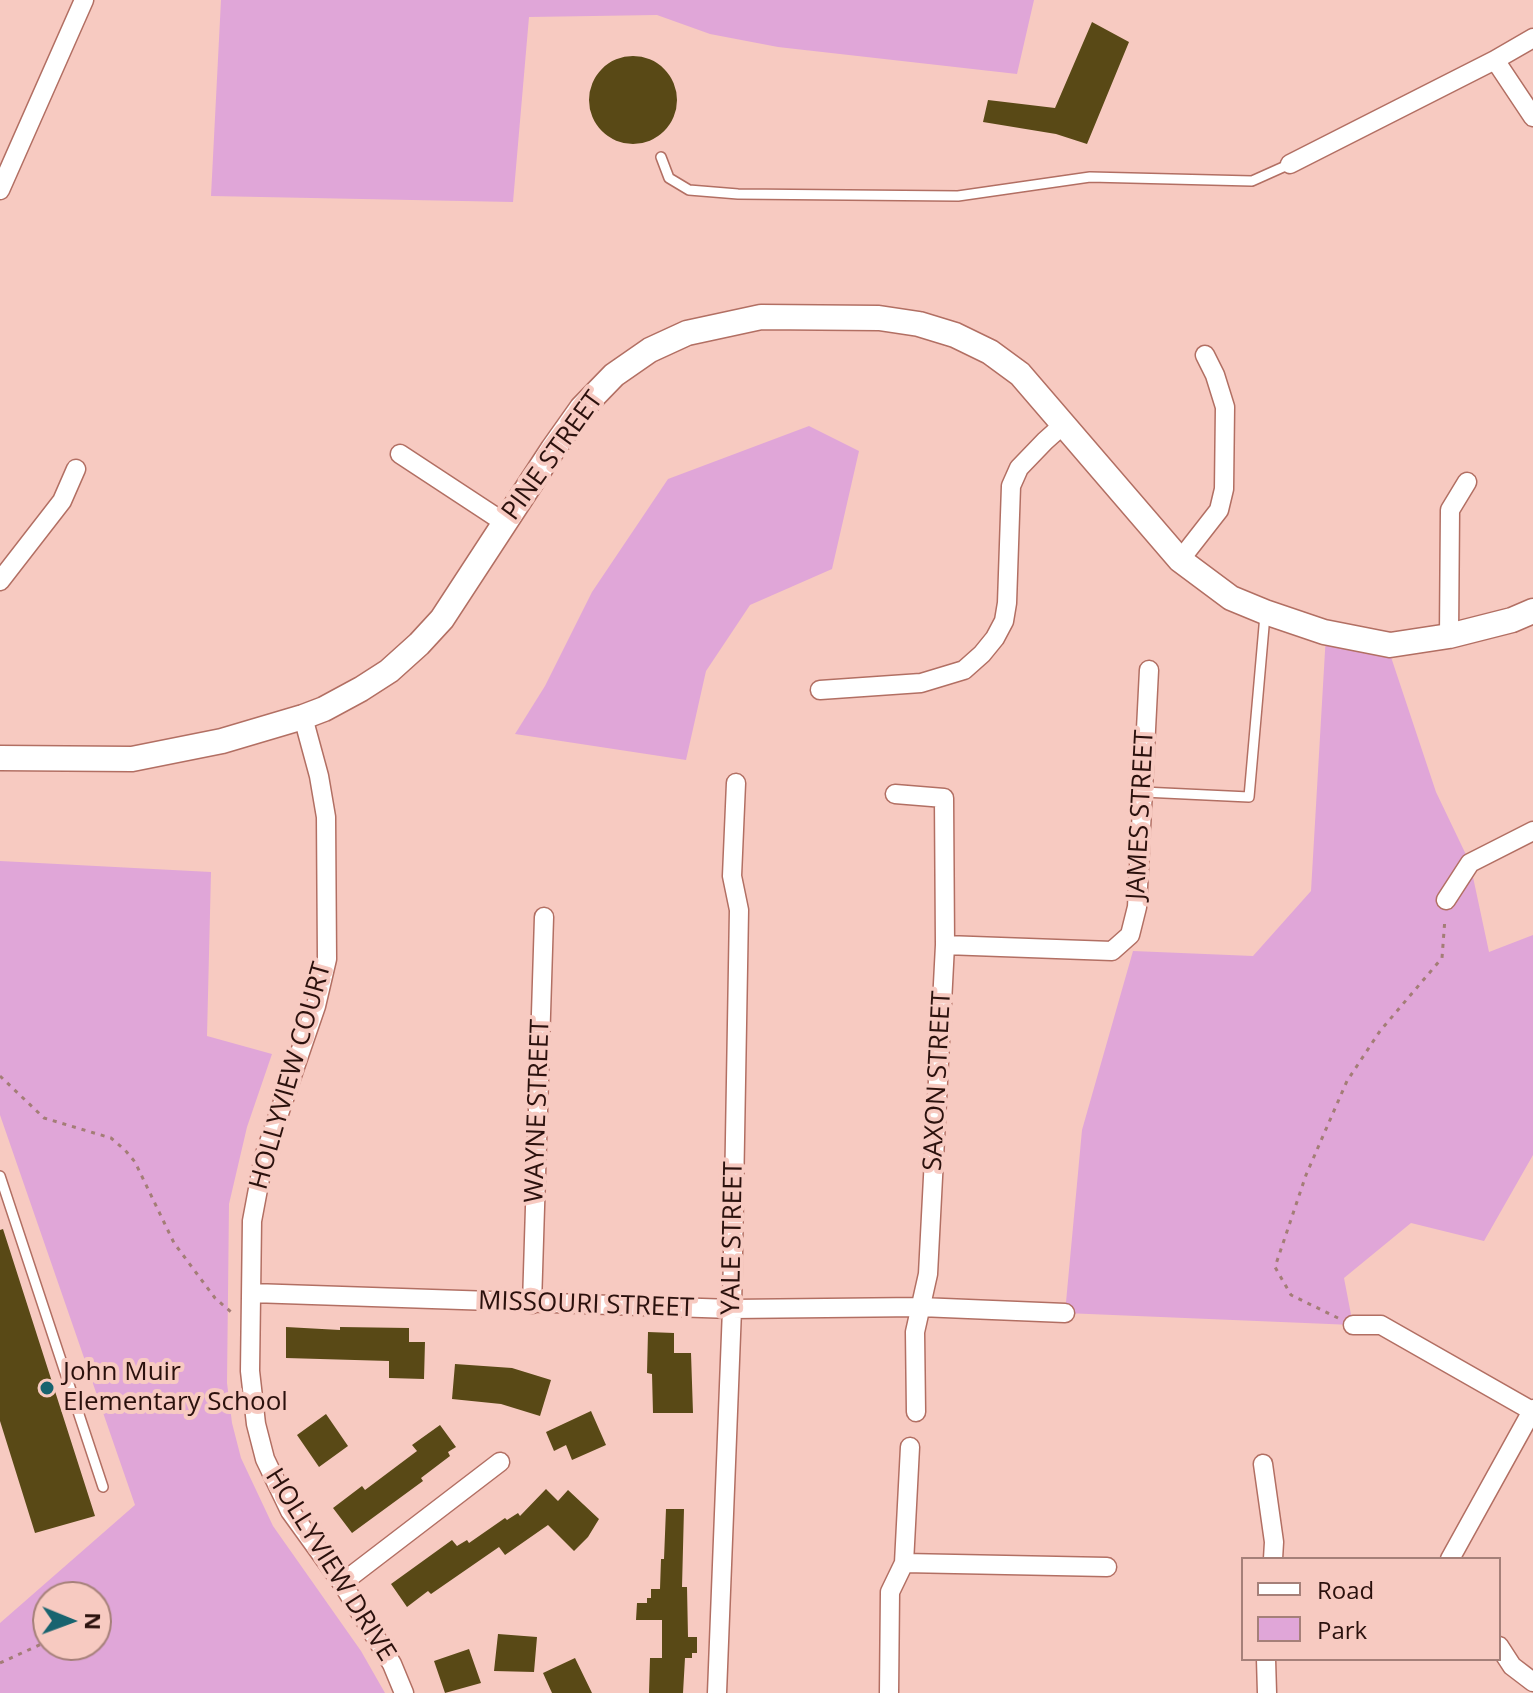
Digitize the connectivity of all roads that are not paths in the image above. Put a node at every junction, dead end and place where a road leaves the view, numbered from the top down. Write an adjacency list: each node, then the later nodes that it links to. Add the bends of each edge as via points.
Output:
1 (78, 4): 7 (street)
2 (1533, 38): 3 (street)
3 (1495, 60): 4 (street); 6 (street)
4 (1533, 117)
5 (661, 157): 6 (lane, via 669,178 689,190 738,194 958,196 1090,177 1252,181)
6 (1290, 164)
7 (0, 190)
8 (1205, 355): 14 (street, via 1225,407 1224,489 1219,510)
9 (1064, 424): 13 (street, PINE STREET, via 1020,374 955,335 879,318 761,317 687,333 614,375 582,408); 14 (street, PINE STREET); 20 (street, via 1019,468 1011,486 1004,621 982,654 964,670 921,683)
10 (400, 454): 13 (street)
11 (76, 469): 15 (street, via 62,501)
12 (1467, 482): 18 (street, via 1450,510)
13 (505, 523): 21 (street, PINE STREET, via 442,619 419,644 361,689)
14 (1180, 560): 17 (street, PINE STREET, via 1231,598)
15 (0, 581)
16 (1533, 611): 18 (street, PINE STREET)
17 (1265, 612): 18 (street, PINE STREET, via 1324,632 1390,645); 24 (lane, via 1249,797)
18 (1449, 636)
19 (1149, 670): 24 (street, JAMES STREET)
20 (820, 690)
21 (303, 717): 22 (street, PINE STREET, via 132,759); 31 (street, HOLLYVIEW COURT, via 326,817 327,959 264,1157 252,1221)
22 (0, 758)
23 (736, 783): 34 (street, YALE STREET)
24 (1143, 792): 29 (street, JAMES STREET, via 1137,907 1130,935 1112,951)
25 (895, 794): 29 (street, SAXON STREET, via 944,798)
26 (1533, 831): 27 (street, via 1470,863)
27 (1446, 900)
28 (544, 917): 32 (street, WAYNE STREET)
29 (945, 945): 33 (street, SAXON STREET, via 928,1274)
30 (0, 1176): 42 (lane)
31 (252, 1293): 32 (street, MISSOURI STREET); 47 (street, HOLLYVIEW DRIVE, via 250,1371 265,1459 290,1511)
32 (532, 1304): 34 (street, MISSOURI STREET)
33 (920, 1307): 34 (street, MISSOURI STREET); 35 (street, MISSOURI STREET); 38 (street, SAXON STREET, via 915,1332)
34 (732, 1309): 52 (street, YALE STREET)
35 (1065, 1313)
36 (1353, 1325): 37 (street, via 1381,1325)
37 (1532, 1410): 44 (street)
38 (916, 1412)
39 (910, 1447): 45 (street)
40 (500, 1462): 47 (street)
41 (1263, 1464): 43 (street)
42 (103, 1487)
43 (1273, 1557)
44 (1451, 1557)
45 (904, 1563): 46 (street); 53 (street, via 890,1592)
46 (1107, 1567)
47 (342, 1583): 51 (street, HOLLYVIEW DRIVE)
48 (1501, 1649): 50 (street)
49 (1266, 1661): 54 (street)
50 (1533, 1682)
51 (404, 1693)
52 (717, 1693)
53 (889, 1693)
54 (1267, 1693)

